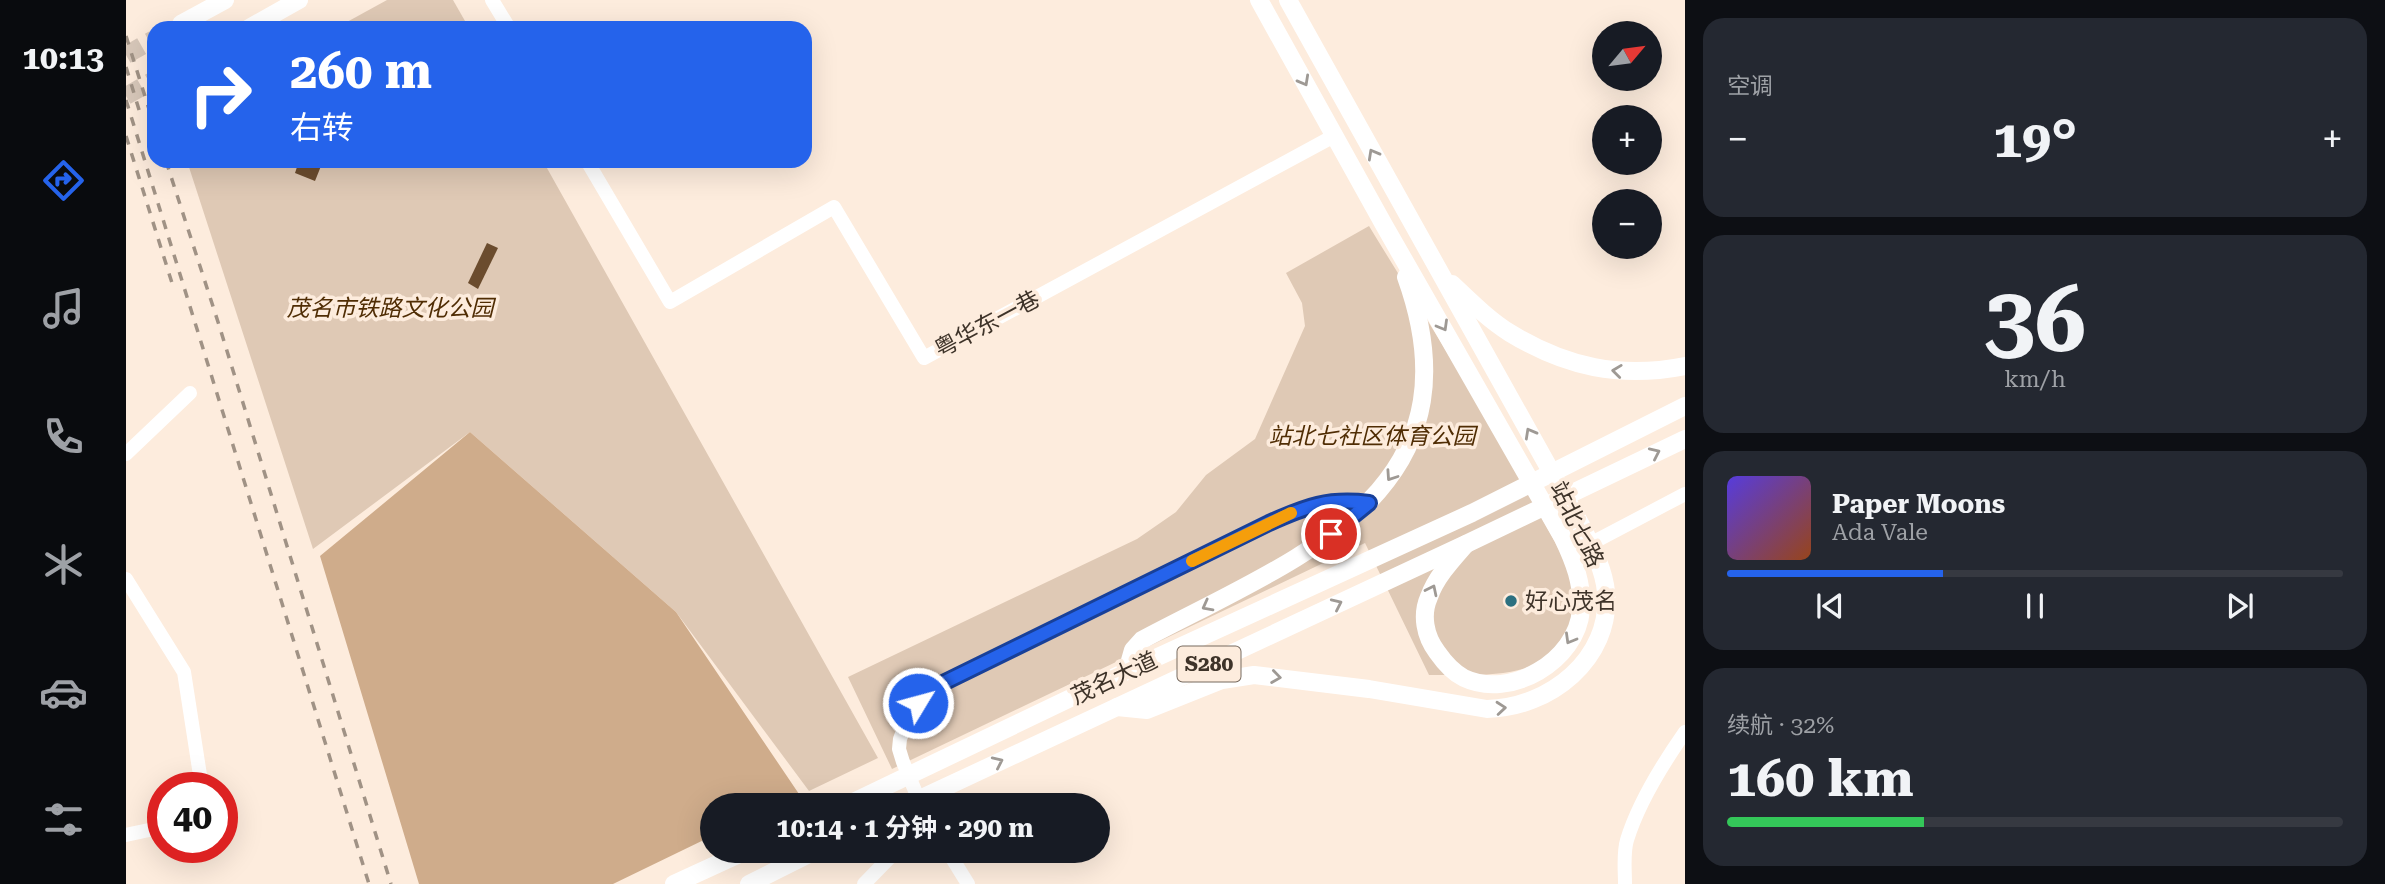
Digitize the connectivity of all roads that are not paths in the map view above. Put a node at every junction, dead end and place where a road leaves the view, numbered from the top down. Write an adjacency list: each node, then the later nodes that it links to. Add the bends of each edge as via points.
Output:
1 (225, 0): 6 (main road)
2 (299, 0): 7 (main road)
3 (492, 0): 8 (street)
4 (1259, 0): 10 (main road, 站北七路)
5 (1288, 0): 9 (main road, 站北七路)
6 (186, 21)
7 (262, 21)
8 (505, 21)
9 (1306, 33): 10 (main road); 14 (main road, 站北七路, one-way to 9)
10 (1284, 45): 11 (main road, 站北七路, one-way to 11)
11 (1334, 136): 12 (street, 粤华东一巷, via 924,358 834,207 670,302); 13 (main road, 站北七路)
12 (591, 168)
13 (1384, 225): 21 (main road, one-way to 21, via 1419,321 1424,387 1410,442); 22 (main road, 站北七路, one-way to 22, via 1578,572 1581,612 1574,636 1559,656 1530,676 1502,683 1477,682 1458,674 1432,645 1424,617 1429,594)
14 (1441, 275): 15 (main road, one-way to 14, via 1632,373 1572,363 1508,332); 23 (main road, 站北七路, one-way to 14)
15 (1685, 366)
16 (190, 393): 19 (street)
17 (1685, 406): 25 (main road, 茂名大道 / S280, via 1472,513)
18 (1685, 439): 22 (main road, 茂名大道 / S280, one-way to 18)
19 (126, 454)
20 (1685, 494): 23 (street)
21 (1369, 503): 25 (main road, one-way to 25, via 1286,563 1142,640 1130,656); 30 (street, via 1324,502 1284,516 931,690 910,713 900,739)
22 (1474, 540): 26 (main road, 茂名大道 / S280, one-way to 22)
23 (1590, 544): 26 (main road, 站北七路, one-way to 23, via 1147,710 1222,680 1254,675 1487,709 1519,706 1566,681 1580,668 1602,629 1606,591)
24 (126, 579): 28 (street, via 184,672)
25 (1127, 671): 29 (main road, 茂名大道 / S280)
26 (1117, 706): 31 (main road, 茂名大道 / S280, one-way to 26)
27 (1685, 732): 42 (street, via 1626,842)
28 (200, 772)
29 (873, 793)
30 (916, 793)
31 (932, 793)
32 (147, 830): 33 (street)
33 (126, 835)
34 (719, 863): 38 (main road)
35 (791, 863): 39 (main road)
36 (884, 863): 40 (street)
37 (955, 863): 41 (street)
38 (674, 884)
39 (749, 884)
40 (864, 884)
41 (968, 884)
42 (1625, 884)

